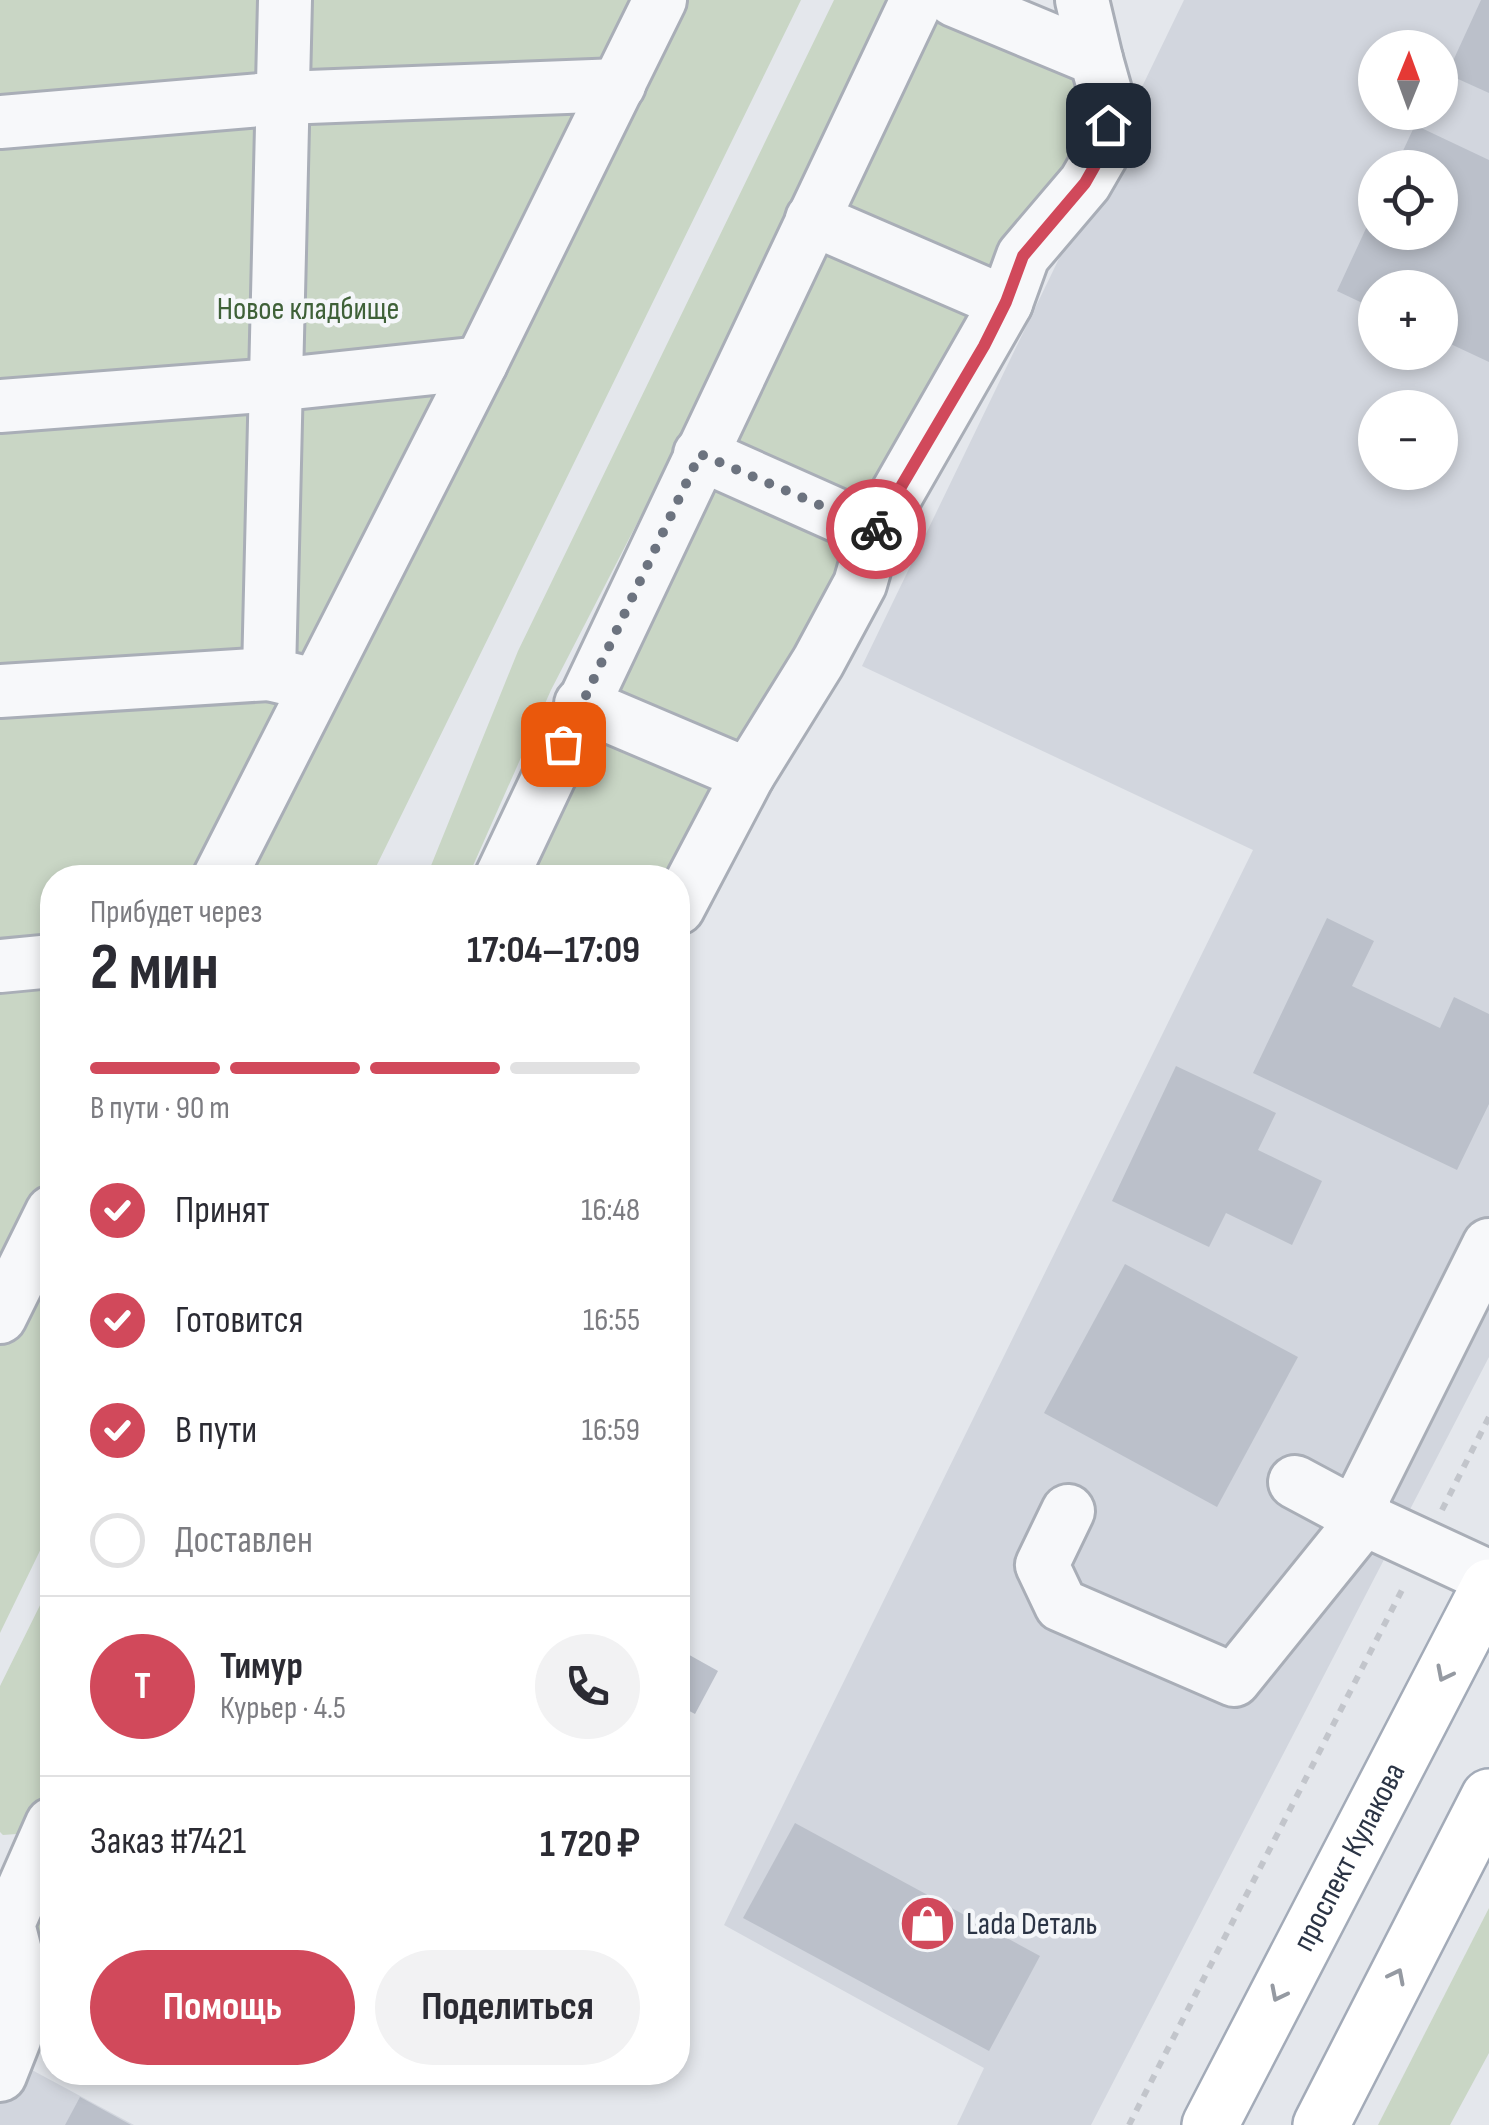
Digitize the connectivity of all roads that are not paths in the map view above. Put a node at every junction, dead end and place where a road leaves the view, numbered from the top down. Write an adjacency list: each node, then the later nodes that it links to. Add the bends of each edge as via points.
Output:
1 (286, 0): 8 (lane)
2 (660, 0): 7 (lane)
3 (917, 0): 10 (lane)
4 (954, 0): 6 (lane)
5 (1082, 0): 6 (lane)
6 (1096, 59): 11 (lane, via 1109,105 1106,146 1085,183 1023,256)
7 (619, 85): 8 (lane); 12 (lane)
8 (282, 98): 9 (lane); 13 (lane)
9 (0, 122)
10 (812, 218): 11 (lane); 15 (lane)
11 (1006, 302): 16 (lane)
12 (481, 363): 13 (lane); 17 (lane)
13 (274, 385): 14 (lane); 17 (lane)
14 (0, 406)
15 (700, 454): 16 (lane); 19 (lane)
16 (875, 532): 20 (lane, via 860,584)
17 (292, 680): 18 (lane); 21 (lane)
18 (0, 690)
19 (582, 704): 20 (lane); 22 (lane)
20 (748, 775): 23 (lane)
21 (224, 865)
22 (506, 865)
23 (690, 885)
24 (40, 962): 25 (lane)
25 (0, 966)
26 (40, 1235): 28 (lane)
27 (1489, 1245): 31 (lane, via 1364,1496)
28 (1, 1311)
29 (1296, 1482): 31 (lane)
30 (1068, 1511): 31 (lane, via 1042,1564 1061,1605 1234,1680)
31 (1364, 1519): 32 (lane)
32 (1489, 1578)
33 (1489, 1587): 37 (main road, проспект Кулакова, one-way to 37)
34 (1489, 1797): 38 (main road, one-way to 34)
35 (40, 1851): 36 (lane, via 8,1924 22,1979 15,2038)
36 (0, 2075)
37 (1210, 2125)
38 (1321, 2125)

